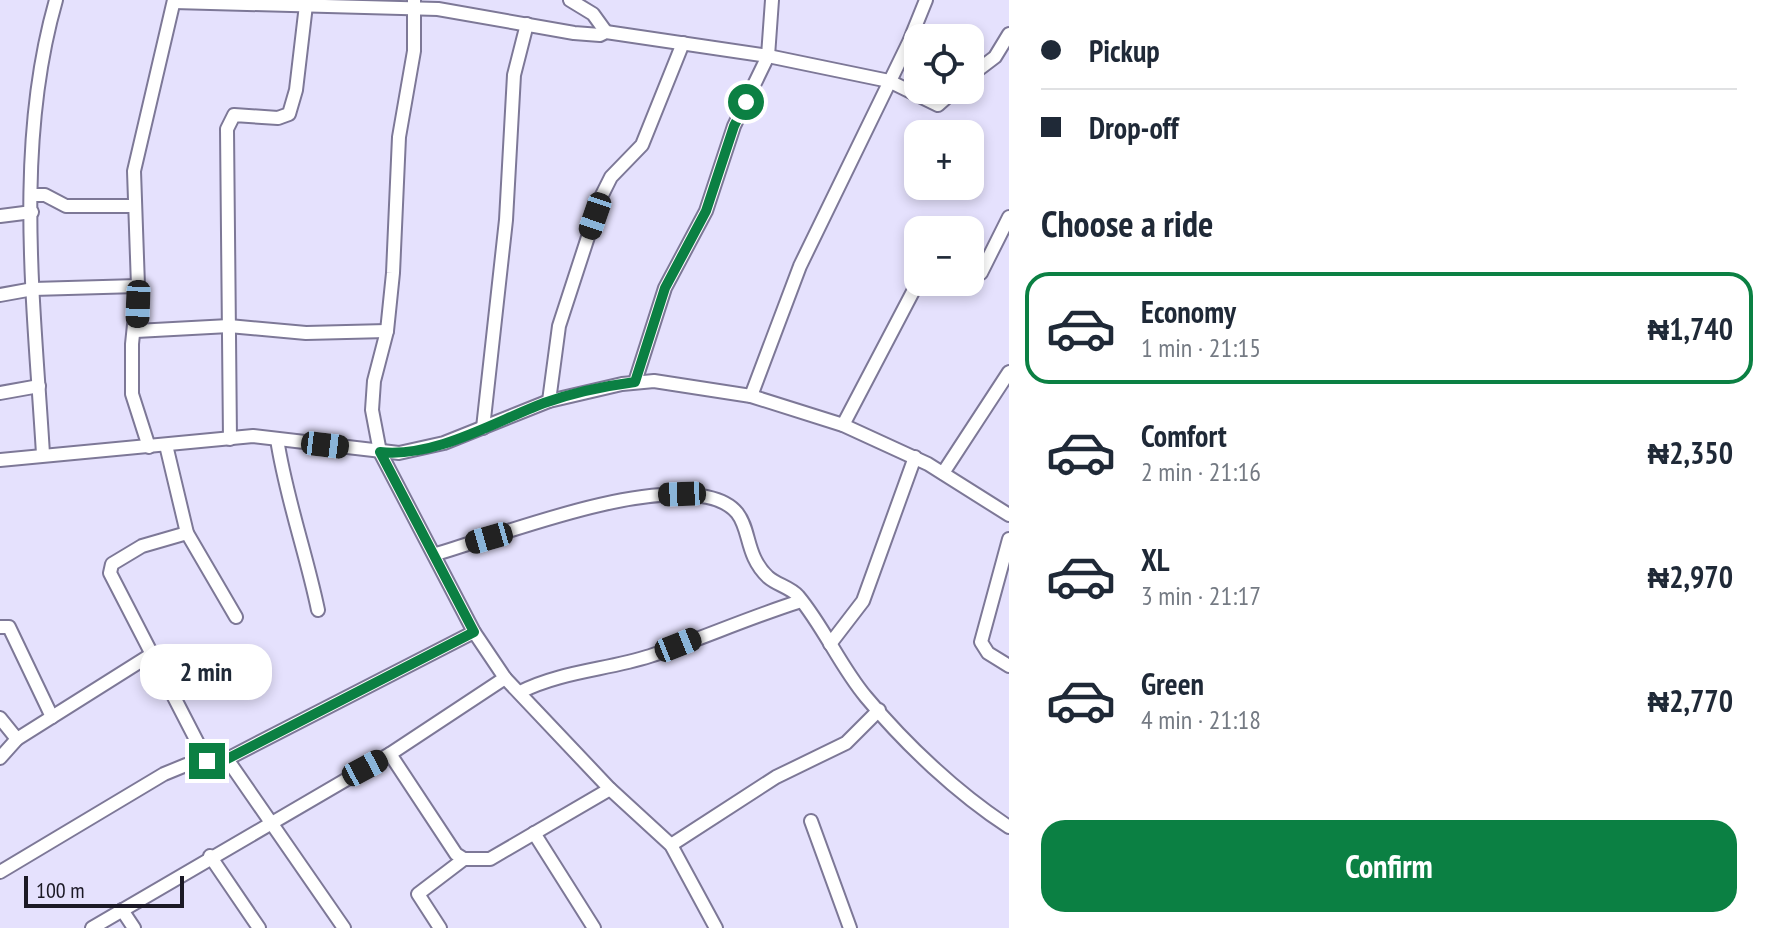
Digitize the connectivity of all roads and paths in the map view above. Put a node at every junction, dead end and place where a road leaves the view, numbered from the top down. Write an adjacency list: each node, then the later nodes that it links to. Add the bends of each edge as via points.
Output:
1 (56, 0): 18 (street, via 36,92)
2 (570, 0): 9 (street, via 593,14)
3 (772, 0): 12 (street)
4 (926, 0): 16 (street)
5 (174, 1): 7 (street); 19 (street, via 134,171)
6 (414, 4): 7 (street); 8 (street); 30 (street, via 414,51 399,137)
7 (306, 5): 28 (street, via 289,114 229,117)
8 (527, 24): 9 (street, via 574,33); 38 (street, via 514,75 506,220)
9 (606, 32): 11 (street)
10 (1009, 34): 13 (street)
11 (683, 43): 12 (street); 36 (street, via 642,145 611,177 601,197 559,326)
12 (768, 56): 16 (street); 32 (street, via 734,126 706,211 665,288)
13 (995, 57): 14 (street); 15 (street)
14 (1009, 63)
15 (984, 65)
16 (889, 81): 17 (street); 35 (street, via 800,266)
17 (904, 88)
18 (32, 195): 19 (street, via 45,195 66,206); 20 (street)
19 (133, 206): 24 (street)
20 (32, 212): 21 (street); 25 (street)
21 (0, 216)
22 (1009, 217): 23 (street)
23 (984, 267)
24 (138, 286): 25 (street); 29 (street)
25 (33, 289): 26 (street); 33 (street)
26 (0, 295)
27 (911, 296): 37 (street)
28 (229, 326): 29 (street); 30 (street, via 306,333); 39 (street)
29 (136, 331): 42 (street, via 132,394)
30 (387, 331): 43 (street, via 372,410)
31 (1009, 372): 47 (street)
32 (635, 382): 35 (street); 36 (street)
33 (39, 386): 34 (street); 44 (street)
34 (0, 393)
35 (751, 396): 37 (street)
36 (549, 401): 38 (street)
37 (843, 425): 45 (street)
38 (483, 428): 43 (street, via 444,443)
39 (230, 439): 40 (street); 41 (street)
40 (277, 439): 43 (street); 53 (street, via 287,499 305,548)
41 (166, 445): 42 (street); 49 (street)
42 (149, 447): 44 (street)
43 (380, 452): 51 (street)
44 (43, 454): 46 (street)
45 (915, 457): 47 (street); 57 (street, via 863,601)
46 (0, 460)
47 (943, 473): 48 (street)
48 (1009, 515)
49 (187, 533): 54 (street); 58 (street, via 142,546 112,564 110,573)
50 (1009, 539): 59 (street, via 981,642)
51 (436, 554): 52 (street, via 621,500 707,497 740,512 752,556 769,578); 56 (street)
52 (801, 601): 57 (street); 61 (street, via 651,655 556,676)
53 (318, 610)
54 (236, 617)
55 (0, 627): 63 (street, via 9,627)
56 (474, 632): 60 (street); 68 (street)
57 (830, 644): 62 (street)
58 (152, 654): 63 (street); 69 (street)
59 (1009, 666)
60 (505, 678): 61 (street); 66 (street)
61 (520, 692): 70 (street)
62 (879, 710): 73 (street, via 942,774); 75 (street, via 846,743 776,777)
63 (52, 717): 65 (street)
64 (0, 718): 65 (street)
65 (17, 739): 67 (street)
66 (390, 754): 71 (street); 77 (street)
67 (0, 758)
68 (227, 759): 69 (street); 71 (street)
69 (207, 761): 78 (street, via 164,774)
70 (610, 789): 74 (street); 75 (street)
71 (272, 820): 76 (street); 83 (street)
72 (811, 821): 87 (street)
73 (1009, 827)
74 (534, 833): 77 (street, via 490,859); 85 (street)
75 (671, 845): 86 (street)
76 (210, 856): 79 (street); 82 (street)
77 (464, 859): 84 (street, via 418,894)
78 (0, 872)
79 (122, 910): 80 (street); 81 (street)
80 (97, 926)
81 (134, 928)
82 (259, 928)
83 (344, 928)
84 (440, 928)
85 (594, 928)
86 (715, 928)
87 (850, 928)

